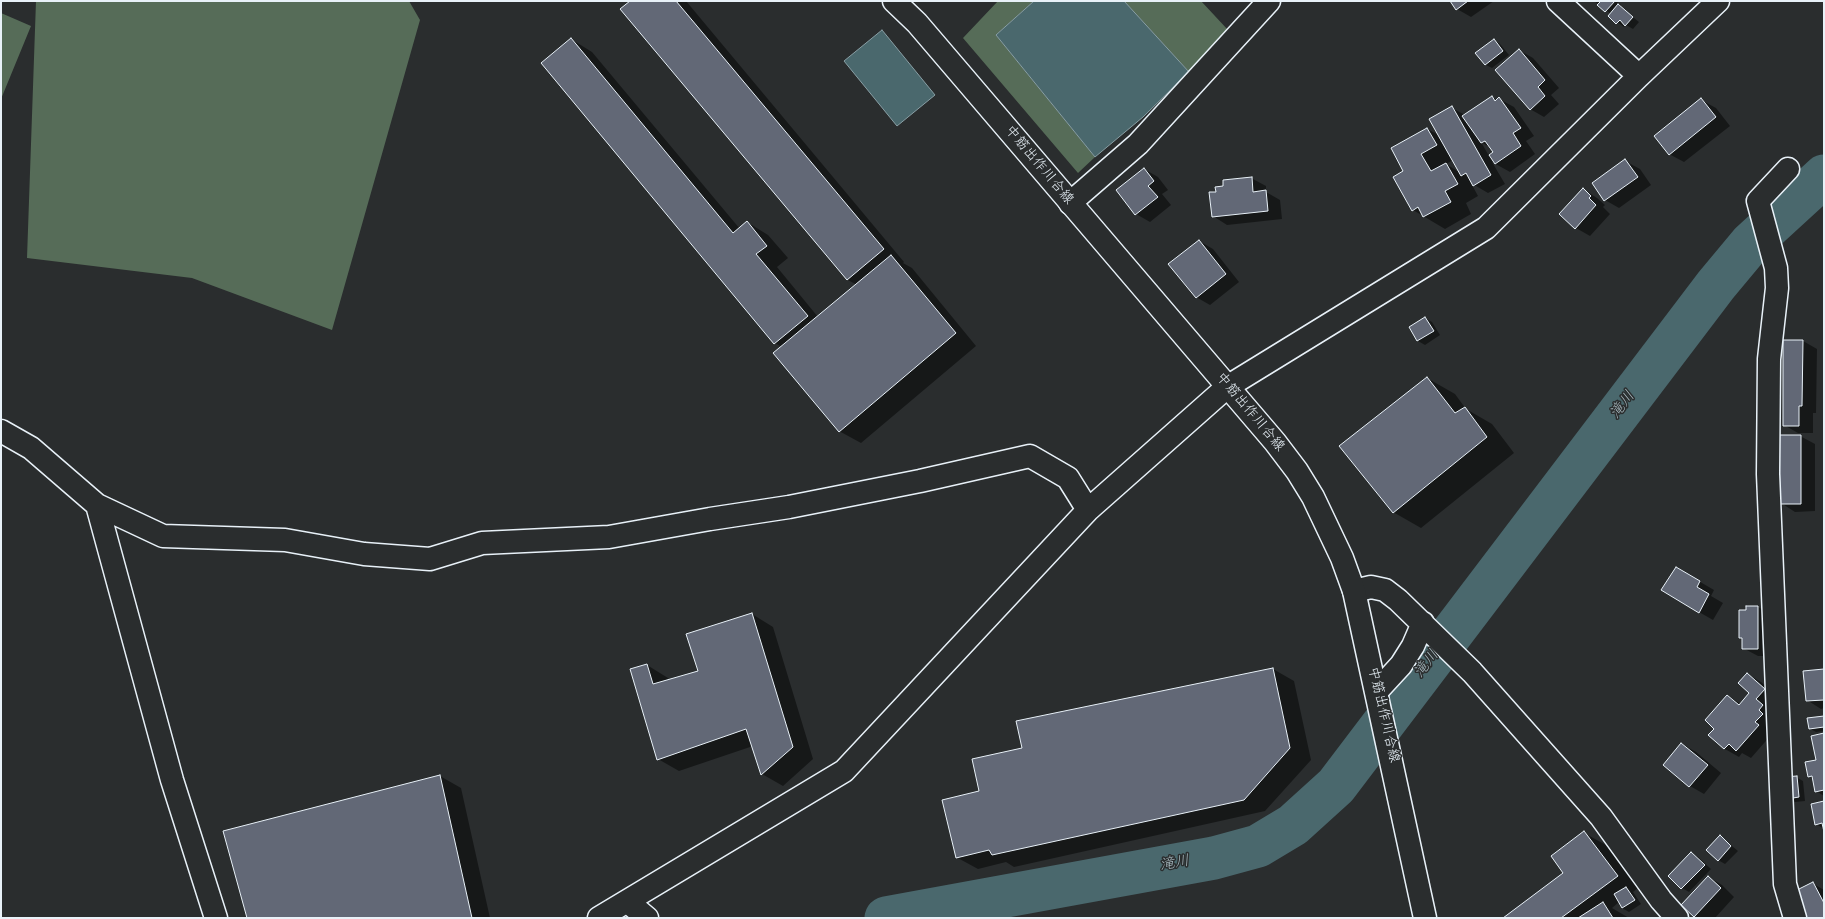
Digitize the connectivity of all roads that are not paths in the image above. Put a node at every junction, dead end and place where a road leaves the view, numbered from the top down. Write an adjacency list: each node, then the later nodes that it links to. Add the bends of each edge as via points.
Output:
1 (894, 1): 7 (street, 中筋出作川合線, via 921,28)
2 (1269, 1): 7 (street, via 1138,144)
3 (1558, 1): 5 (street)
4 (1718, 1): 5 (street)
5 (1640, 76): 8 (street, via 1486,228)
6 (1788, 169): 21 (street, via 1758,201 1776,268 1777,288 1769,360 1768,474 1785,884)
7 (1070, 203): 8 (street, 中筋出作川合線)
8 (1227, 387): 11 (street); 12 (street, 中筋出作川合線, via 1275,442 1313,497 1342,558)
9 (1, 431): 10 (street, via 31,448)
10 (97, 505): 11 (street, via 163,536 285,540 364,554 430,559 482,543 609,537 789,507 1030,456 1068,478); 16 (street, via 172,780)
11 (1088, 510): 15 (street, via 844,771)
12 (1354, 591): 13 (street, via 1371,587 1385,590); 14 (street, 中筋出作川合線)
13 (1423, 624): 14 (street, via 1401,665); 20 (street, via 1472,672 1601,816 1661,900)
14 (1377, 691): 19 (street, 中筋出作川合線)
15 (628, 902): 17 (street); 18 (street)
16 (216, 918)
17 (599, 918)
18 (647, 918)
19 (1426, 918)
20 (1677, 918)
21 (1795, 918)

